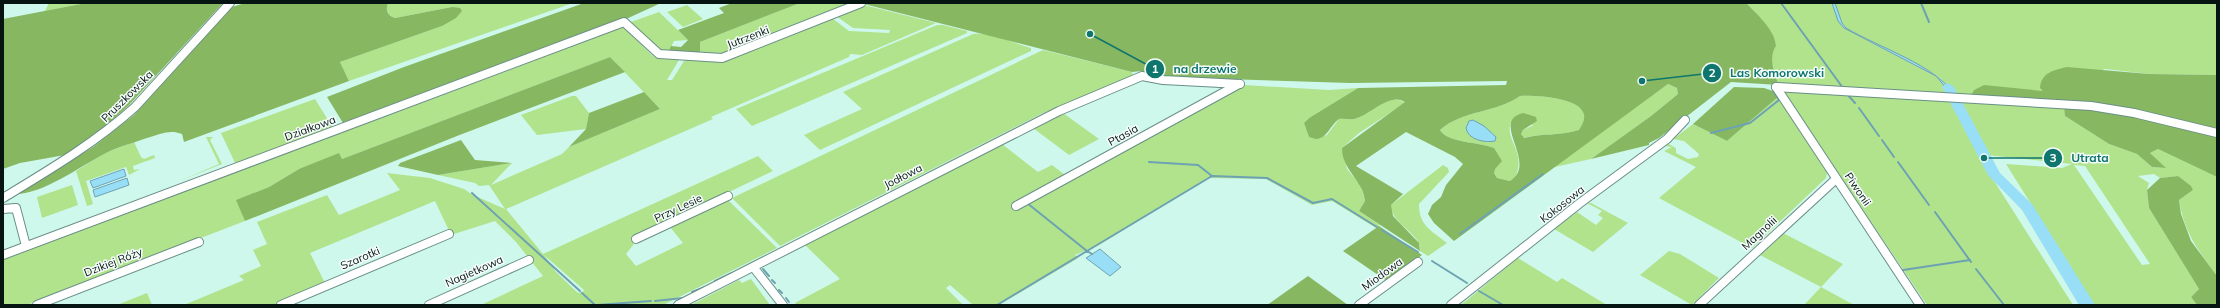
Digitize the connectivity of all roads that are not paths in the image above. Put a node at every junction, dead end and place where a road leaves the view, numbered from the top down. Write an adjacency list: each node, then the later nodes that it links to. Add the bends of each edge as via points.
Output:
1 (230, 3): 9 (street, Pruszkowska, via 118,123 84,149)
2 (861, 3): 3 (street, Jutrzenki, via 722,58 659,54)
3 (624, 22): 15 (street, Działkowa)
4 (1142, 76): 10 (street, Ptasia, via 1163,80 1240,84); 19 (street, Jodłowa, via 1059,110)
5 (1685, 120): 26 (street, Kokosowa, via 1667,139 1580,203)
6 (2217, 133): 7 (street, Piwonii, via 2098,107 1776,87)
7 (1836, 179): 27 (street, Magnolii); 28 (street, Piwonii)
8 (728, 196): 13 (street, Przy Lesie)
9 (3, 198)
10 (1016, 206)
11 (3, 209): 15 (street, via 16,208)
12 (449, 234): 21 (street, Szarotki)
13 (636, 240)
14 (199, 242): 20 (street, Dzikiej Róży)
15 (26, 246): 16 (street, Działkowa)
16 (3, 255)
17 (529, 260): 22 (street, Nagietkowa)
18 (1418, 262): 25 (street, Miodowa)
19 (754, 268): 23 (street, Jodłowa); 24 (street)
20 (37, 305)
21 (281, 305)
22 (429, 305)
23 (678, 305)
24 (783, 305)
25 (1360, 305)
26 (1451, 305)
27 (1699, 305)
28 (1920, 305)

